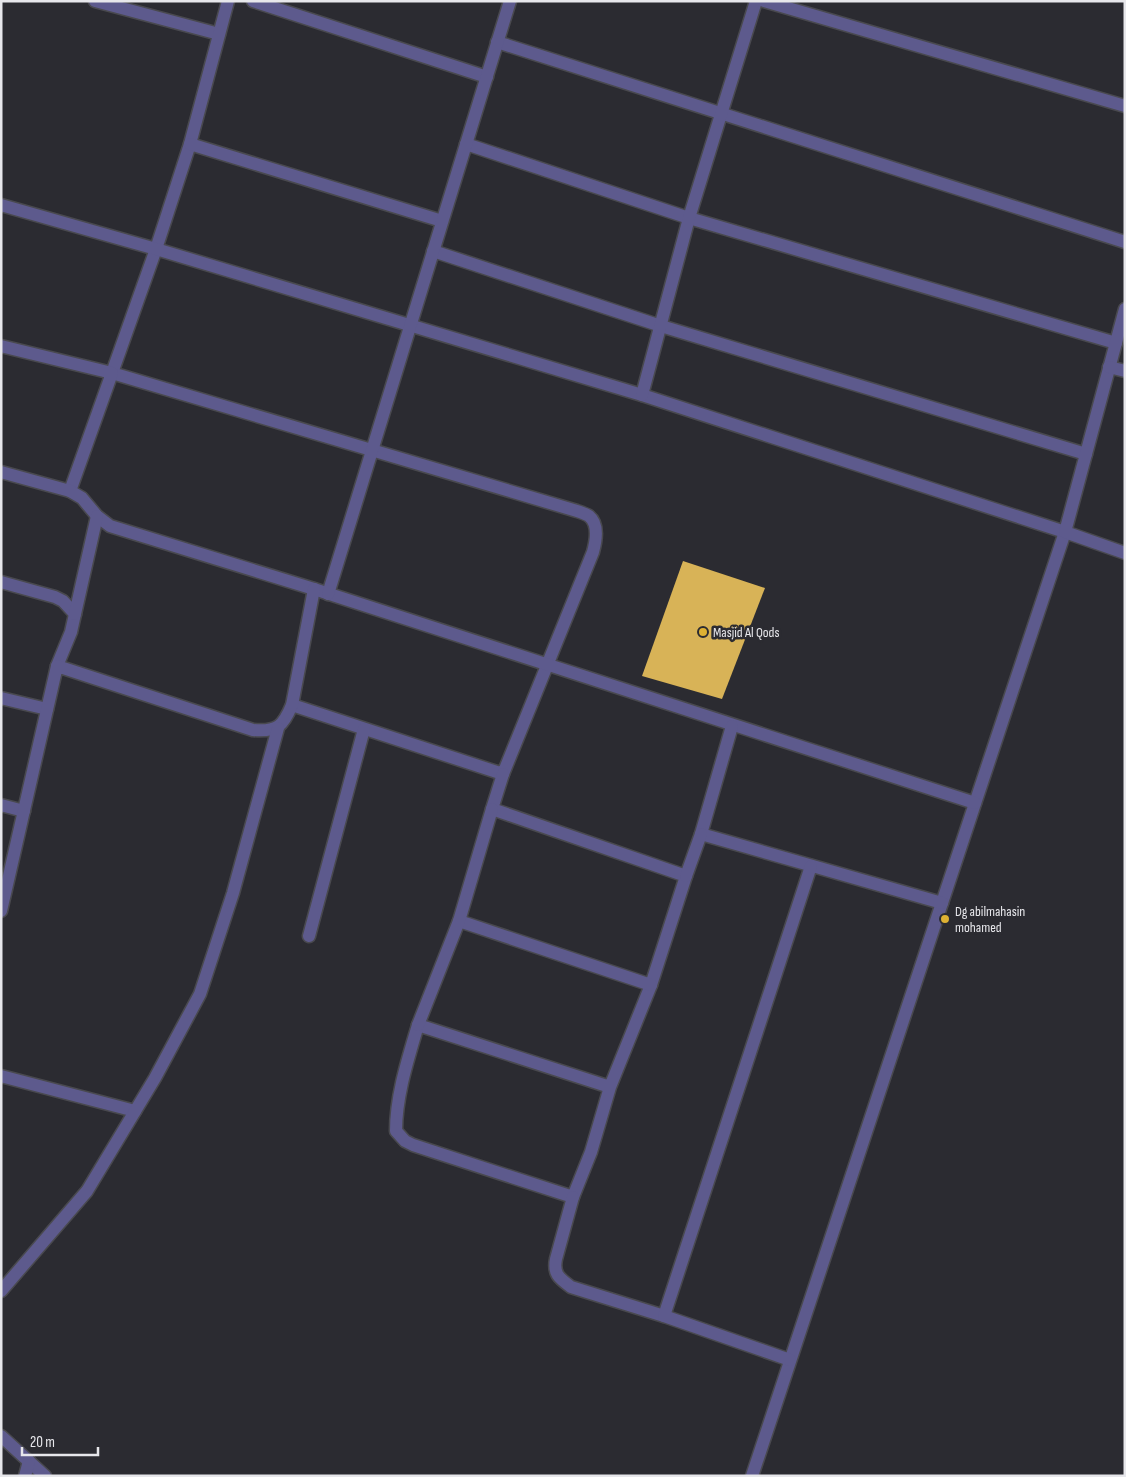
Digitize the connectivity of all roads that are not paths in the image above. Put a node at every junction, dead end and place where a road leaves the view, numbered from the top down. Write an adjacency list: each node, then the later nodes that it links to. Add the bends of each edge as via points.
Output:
1 (95, 1): 7 (street)
2 (228, 1): 7 (street)
3 (253, 1): 9 (street)
4 (510, 1): 8 (street)
5 (756, 1): 11 (street)
6 (764, 1): 10 (street)
7 (219, 34): 12 (street)
8 (497, 42): 9 (street); 11 (street)
9 (487, 77): 13 (street)
10 (1125, 106)
11 (722, 113): 15 (street); 17 (street)
12 (190, 144): 16 (street); 18 (street)
13 (466, 144): 15 (street); 16 (street)
14 (1, 205): 18 (street)
15 (690, 218): 22 (street); 23 (street)
16 (442, 221): 19 (street)
17 (1125, 242)
18 (156, 249): 21 (street); 27 (street)
19 (433, 251): 21 (street); 22 (street)
20 (1125, 309): 23 (street)
21 (410, 325): 28 (street); 29 (street)
22 (661, 326): 28 (street); 30 (street)
23 (1116, 343): 25 (street)
24 (1, 346): 27 (street)
25 (1109, 366): 26 (street); 30 (street)
26 (1125, 371)
27 (112, 373): 29 (street); 32 (street)
28 (642, 395): 34 (street)
29 (372, 450): 38 (street); 40 (street, via 589,516 594,524 596,540 593,552)
30 (1086, 454): 34 (street)
31 (1, 472): 32 (street)
32 (70, 491): 33 (street, via 82,498)
33 (97, 516): 37 (street, via 110,526); 39 (street)
34 (1065, 532): 35 (street); 49 (street)
35 (1125, 553)
36 (1, 582): 39 (street, via 55,597)
37 (314, 589): 38 (street); 43 (street)
38 (328, 594): 40 (street)
39 (75, 614): 41 (street)
40 (548, 665): 45 (street); 48 (street)
41 (57, 666): 44 (street); 46 (street, via 253,730)
42 (1, 698): 44 (street)
43 (292, 705): 46 (street); 47 (street)
44 (48, 709): 52 (street)
45 (732, 726): 49 (street); 53 (street)
46 (278, 728): 65 (street, via 233,893 200,994)
47 (364, 730): 48 (street); 60 (street)
48 (503, 774): 51 (street)
49 (975, 803): 57 (street)
50 (1, 806): 52 (street)
51 (492, 809): 56 (street); 59 (street)
52 (24, 811): 54 (street)
53 (701, 834): 55 (street); 56 (street)
54 (7, 862): 58 (street)
55 (811, 866): 57 (street); 68 (street)
56 (686, 876): 61 (street)
57 (942, 903): 69 (street)
58 (1, 911)
59 (459, 921): 61 (street); 62 (street)
60 (309, 936)
61 (651, 985): 64 (street)
62 (418, 1026): 64 (street); 66 (street, via 396,1115 396,1131 400,1136 413,1145)
63 (1, 1076): 65 (street)
64 (610, 1087): 66 (street)
65 (136, 1111): 67 (street, via 87,1192)
66 (573, 1197): 68 (street, via 554,1267 560,1279 571,1287)
67 (1, 1291)
68 (664, 1316): 69 (street)
69 (790, 1360): 74 (street)
70 (1, 1436): 71 (street)
71 (29, 1461): 72 (street); 73 (street)
72 (25, 1476)
73 (45, 1476)
74 (752, 1476)

